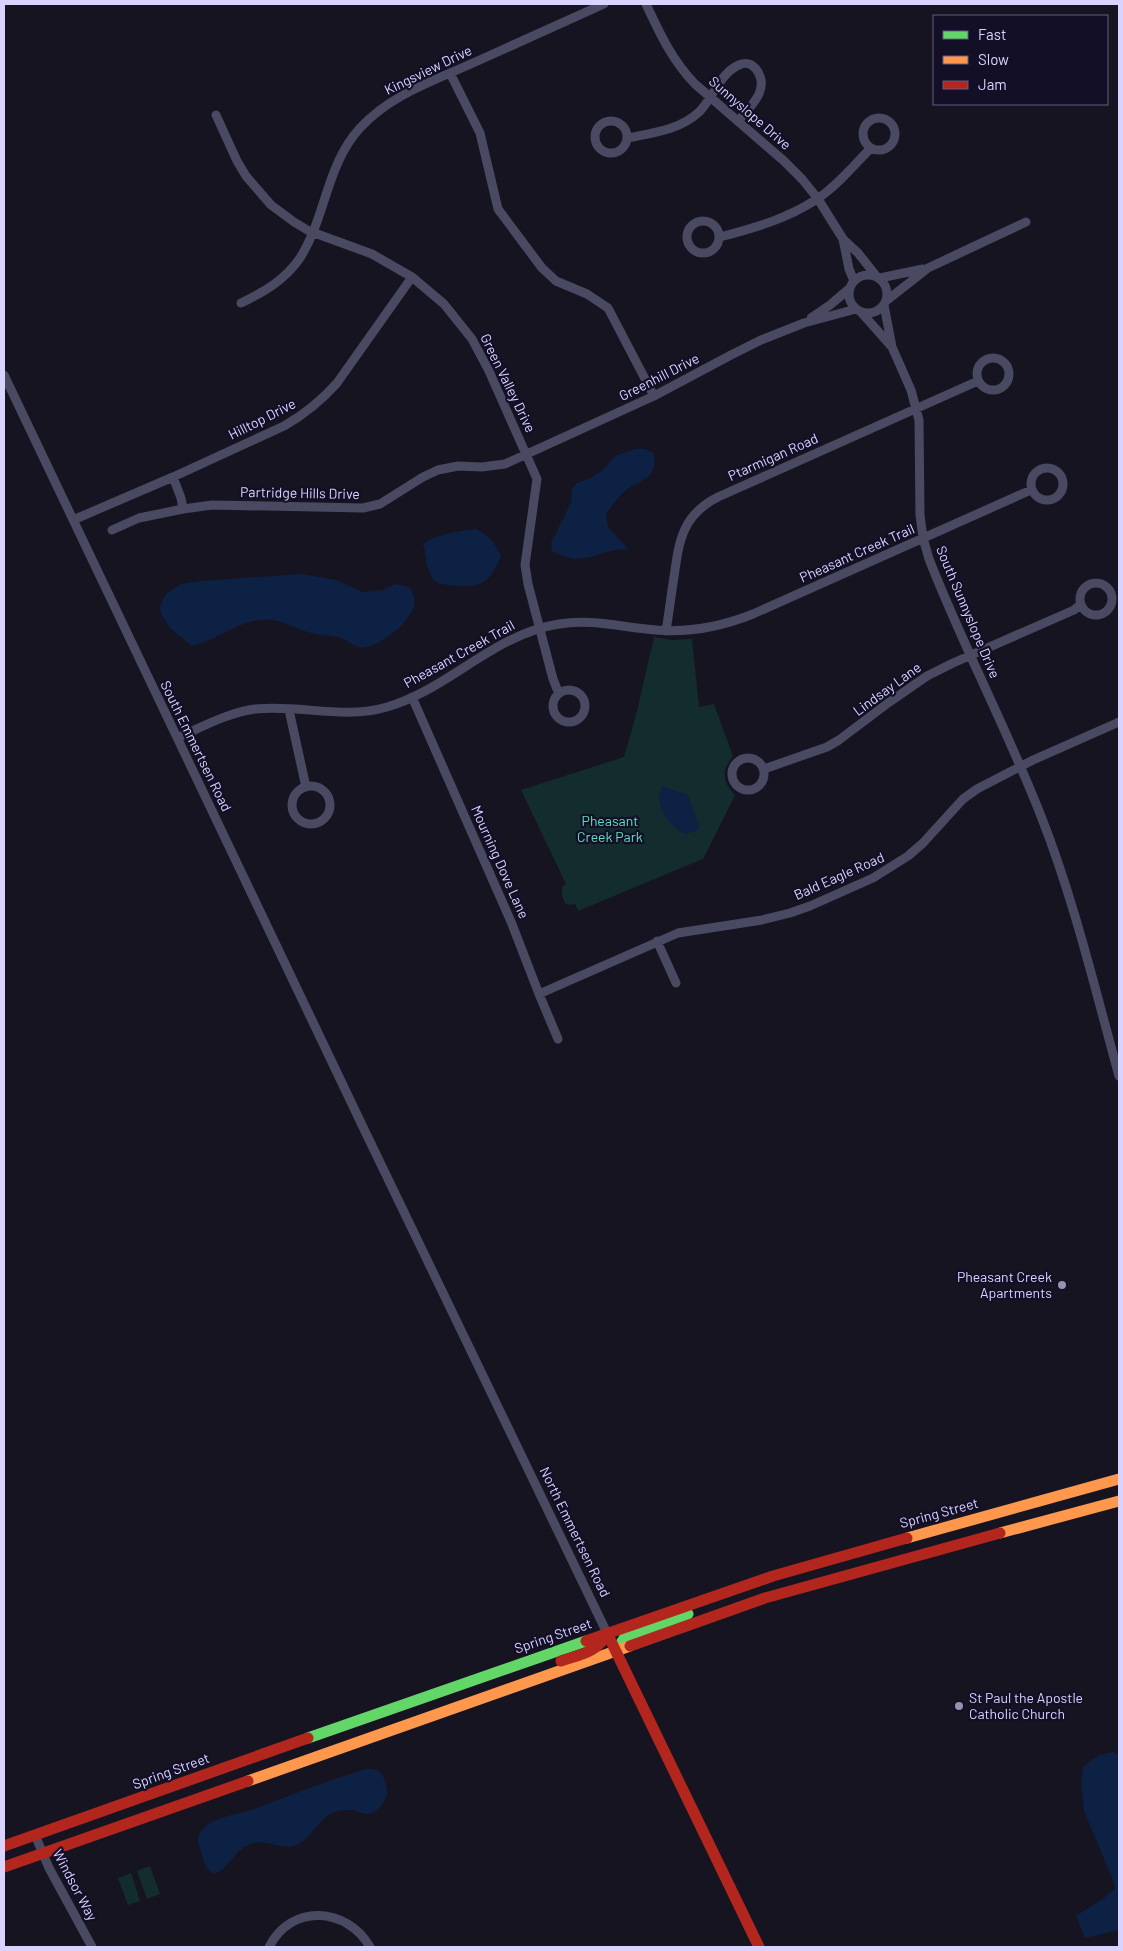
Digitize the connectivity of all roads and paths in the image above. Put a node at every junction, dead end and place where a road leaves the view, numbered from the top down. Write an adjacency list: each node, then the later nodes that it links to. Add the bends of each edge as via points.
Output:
1 (604, 4): 3 (street, Kingsview Drive)
2 (646, 4): 4 (street, Sunnyslope Drive, via 672,56)
3 (450, 73): 11 (street, Kingsview Drive, via 395,99 359,129 332,173); 25 (street, via 480,134 498,209 542,268 556,281 587,294 608,308)
4 (711, 98): 6 (street, Sunnyslope Drive); 6 (street, via 737,66 752,65 762,88); 7 (street, via 685,122)
5 (216, 115): 11 (street, Green Valley Drive, via 237,162 258,192 285,216)
6 (738, 121): 9 (street, Sunnyslope Drive, via 784,160)
7 (628, 138)
8 (870, 149): 9 (street)
9 (818, 199): 12 (street, via 771,222); 13 (street, Sunnyslope Drive)
10 (1026, 222): 14 (street)
11 (312, 232): 15 (street, Green Valley Drive, via 372,254); 18 (street, Kingsview Drive, via 300,258 284,276 264,292)
12 (720, 237)
13 (843, 239): 16 (street, Sunnyslope Drive); 17 (street, Sunnyslope Drive)
14 (928, 268): 16 (street); 19 (street)
15 (412, 277): 27 (street, Green Valley Drive, via 444,304 472,339); 28 (street, Hilltop Drive, via 336,383 312,408 284,426)
16 (878, 278): 17 (street, via 866,275); 19 (street, via 886,286)
17 (852, 285): 20 (street, via 850,299); 21 (street, Greenhill Drive)
18 (241, 303)
19 (885, 303): 20 (street, via 875,312); 22 (street, South Sunnyslope Drive)
20 (858, 310): 21 (street, Greenhill Drive); 22 (street, South Sunnyslope Drive)
21 (804, 322): 25 (street, Greenhill Drive, via 731,355)
22 (892, 347): 26 (street, South Sunnyslope Drive)
23 (4, 376): 31 (street, South Emmertsen Road)
24 (978, 381): 26 (street, Ptarmigan Road)
25 (654, 396): 27 (street, Greenhill Drive)
26 (916, 407): 33 (street, South Sunnyslope Drive, via 920,434 919,493); 36 (street, Ptarmigan Road, via 702,506 688,521 680,539)
27 (526, 454): 30 (street, Partridge Hills Drive, via 505,464 438,470 380,504 363,508 212,505); 35 (street, Green Valley Drive, via 537,479 525,565)
28 (173, 477): 30 (street); 31 (street, Hilltop Drive)
29 (1031, 490): 33 (street, Pheasant Creek Trail)
30 (183, 509): 32 (street, Partridge Hills Drive, via 139,518)
31 (73, 520): 42 (street, South Emmertsen Road)
32 (112, 530)
33 (923, 538): 36 (street, Pheasant Creek Trail, via 738,620 698,630); 37 (street, South Sunnyslope Drive, via 936,578)
34 (1080, 605): 37 (street, Lindsay Lane)
35 (540, 627): 36 (street, Pheasant Creek Trail, via 594,622); 38 (street, Green Valley Drive); 39 (street, Pheasant Creek Trail, via 507,641)
36 (666, 631)
37 (971, 655): 43 (street, South Sunnyslope Drive); 44 (street, Lindsay Lane, via 910,686 827,747)
38 (560, 692)
39 (412, 697): 40 (street, Pheasant Creek Trail, via 363,712); 48 (street, Mourning Dove Lane, via 512,924)
40 (289, 710): 42 (street, Pheasant Creek Trail, via 269,708 240,712); 45 (street)
41 (1119, 722): 43 (street, Bald Eagle Road)
42 (177, 738): 51 (street, South Emmertsen Road)
43 (1020, 766): 46 (street, Bald Eagle Road, via 965,797 923,843 873,878 790,913 678,933); 50 (street, South Sunnyslope Drive, via 1065,882)
44 (764, 769)
45 (306, 787): 45 (street, via 296,793 293,810 305,823 318,822 327,814 329,802 318,787)
46 (657, 941): 47 (street); 48 (street, Bald Eagle Road)
47 (676, 984)
48 (539, 994): 49 (street, Mourning Dove Lane)
49 (558, 1039)
50 (1119, 1076)
51 (364, 1129): 60 (street, North Emmertsen Road)
52 (1119, 1479): 53 (main road, Spring Street)
53 (1098, 1485): 55 (main road); 56 (main road, Spring Street)
54 (1119, 1501): 55 (main road)
55 (1103, 1505): 57 (main road)
56 (930, 1531): 57 (main road); 58 (main road, Spring Street, via 837,1556)
57 (934, 1551): 59 (main road)
58 (705, 1600): 59 (main road); 60 (main road, Spring Street); 61 (main road, via 697,1611 624,1637)
59 (711, 1617): 61 (main road)
60 (607, 1633): 61 (main road, North Emmertsen Road); 62 (main road, Spring Street); 63 (main road, via 605,1641 596,1648 531,1673)
61 (616, 1651): 63 (main road); 73 (main road, North Emmertsen Road)
62 (505, 1668): 63 (main road); 64 (main road, Spring Street)
63 (513, 1687): 65 (main road)
64 (310, 1737): 65 (main road); 66 (main road, Spring Street)
65 (317, 1756): 68 (main road)
66 (35, 1835): 67 (main road, Spring Street); 68 (street, Windsor Way)
67 (4, 1846)
68 (43, 1853): 69 (main road); 70 (street, Windsor Way)
69 (4, 1867)
70 (92, 1947)
71 (269, 1947): 72 (street, via 293,1921 312,1916 332,1916 348,1923)
72 (370, 1947)
73 (759, 1947)

